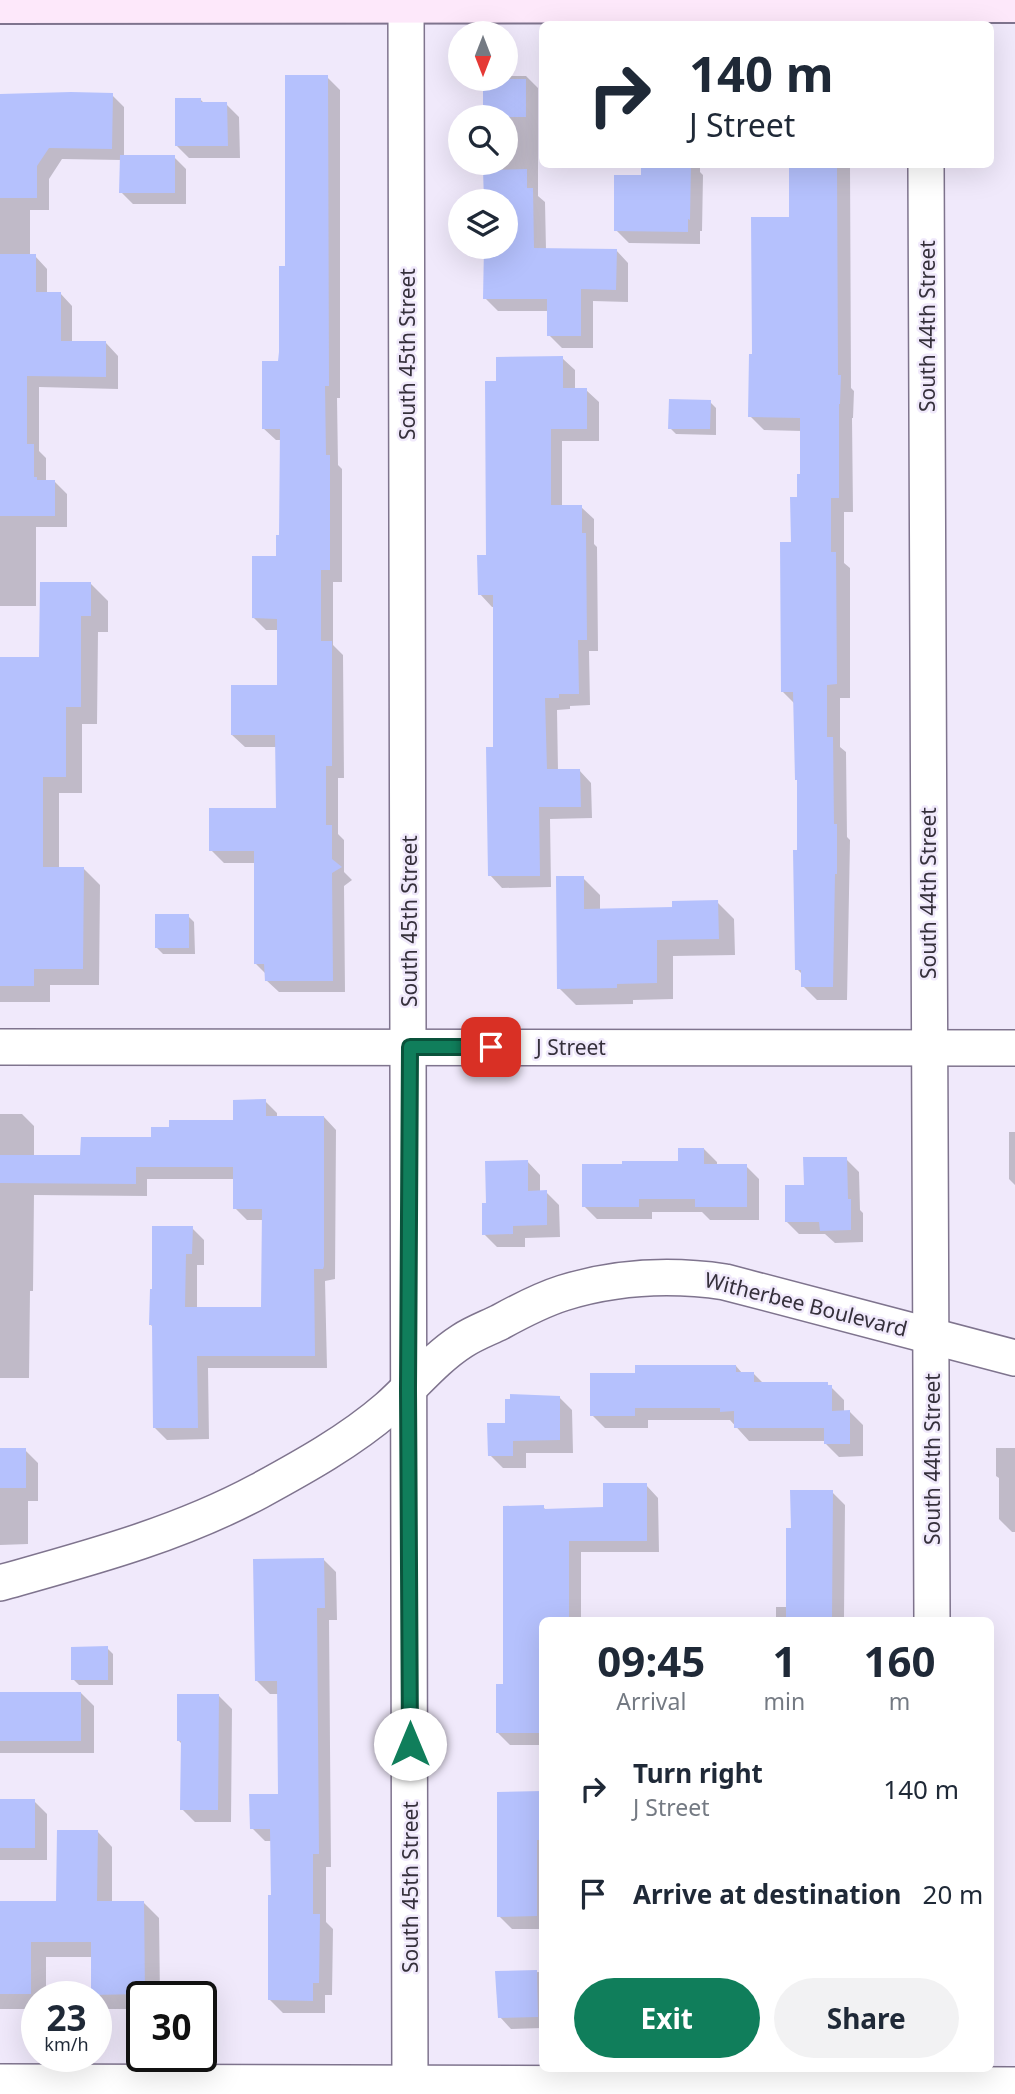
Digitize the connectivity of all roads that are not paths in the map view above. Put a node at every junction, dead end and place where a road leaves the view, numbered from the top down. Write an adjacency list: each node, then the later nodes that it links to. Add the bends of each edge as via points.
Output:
1 (406, 2): 3 (main road); 4 (main road); 7 (street, South 45th Street)
2 (1015, 3): 4 (main road)
3 (0, 4)
4 (926, 9)
5 (926, 168): 8 (street, South 44th Street)
6 (0, 1047): 7 (street, J Street)
7 (410, 1047): 8 (street, J Street); 12 (street, South 45th Street)
8 (929, 1048): 9 (street, J Street); 10 (street, South 44th Street)
9 (1015, 1048)
10 (932, 1336): 11 (street, Witherbee Boulevard); 12 (street, Witherbee Boulevard, via 725,1282 694,1277 637,1278 586,1287 526,1309 463,1341); 14 (street, South 44th Street)
11 (1015, 1358)
12 (408, 1389): 13 (street, Witherbee Boulevard, via 357,1431 219,1511 141,1542); 18 (street, South 45th Street)
13 (0, 1583)
14 (932, 1617)
15 (0, 2082): 18 (street)
16 (932, 2082): 17 (street); 18 (street)
17 (1015, 2085)
18 (410, 2089)

